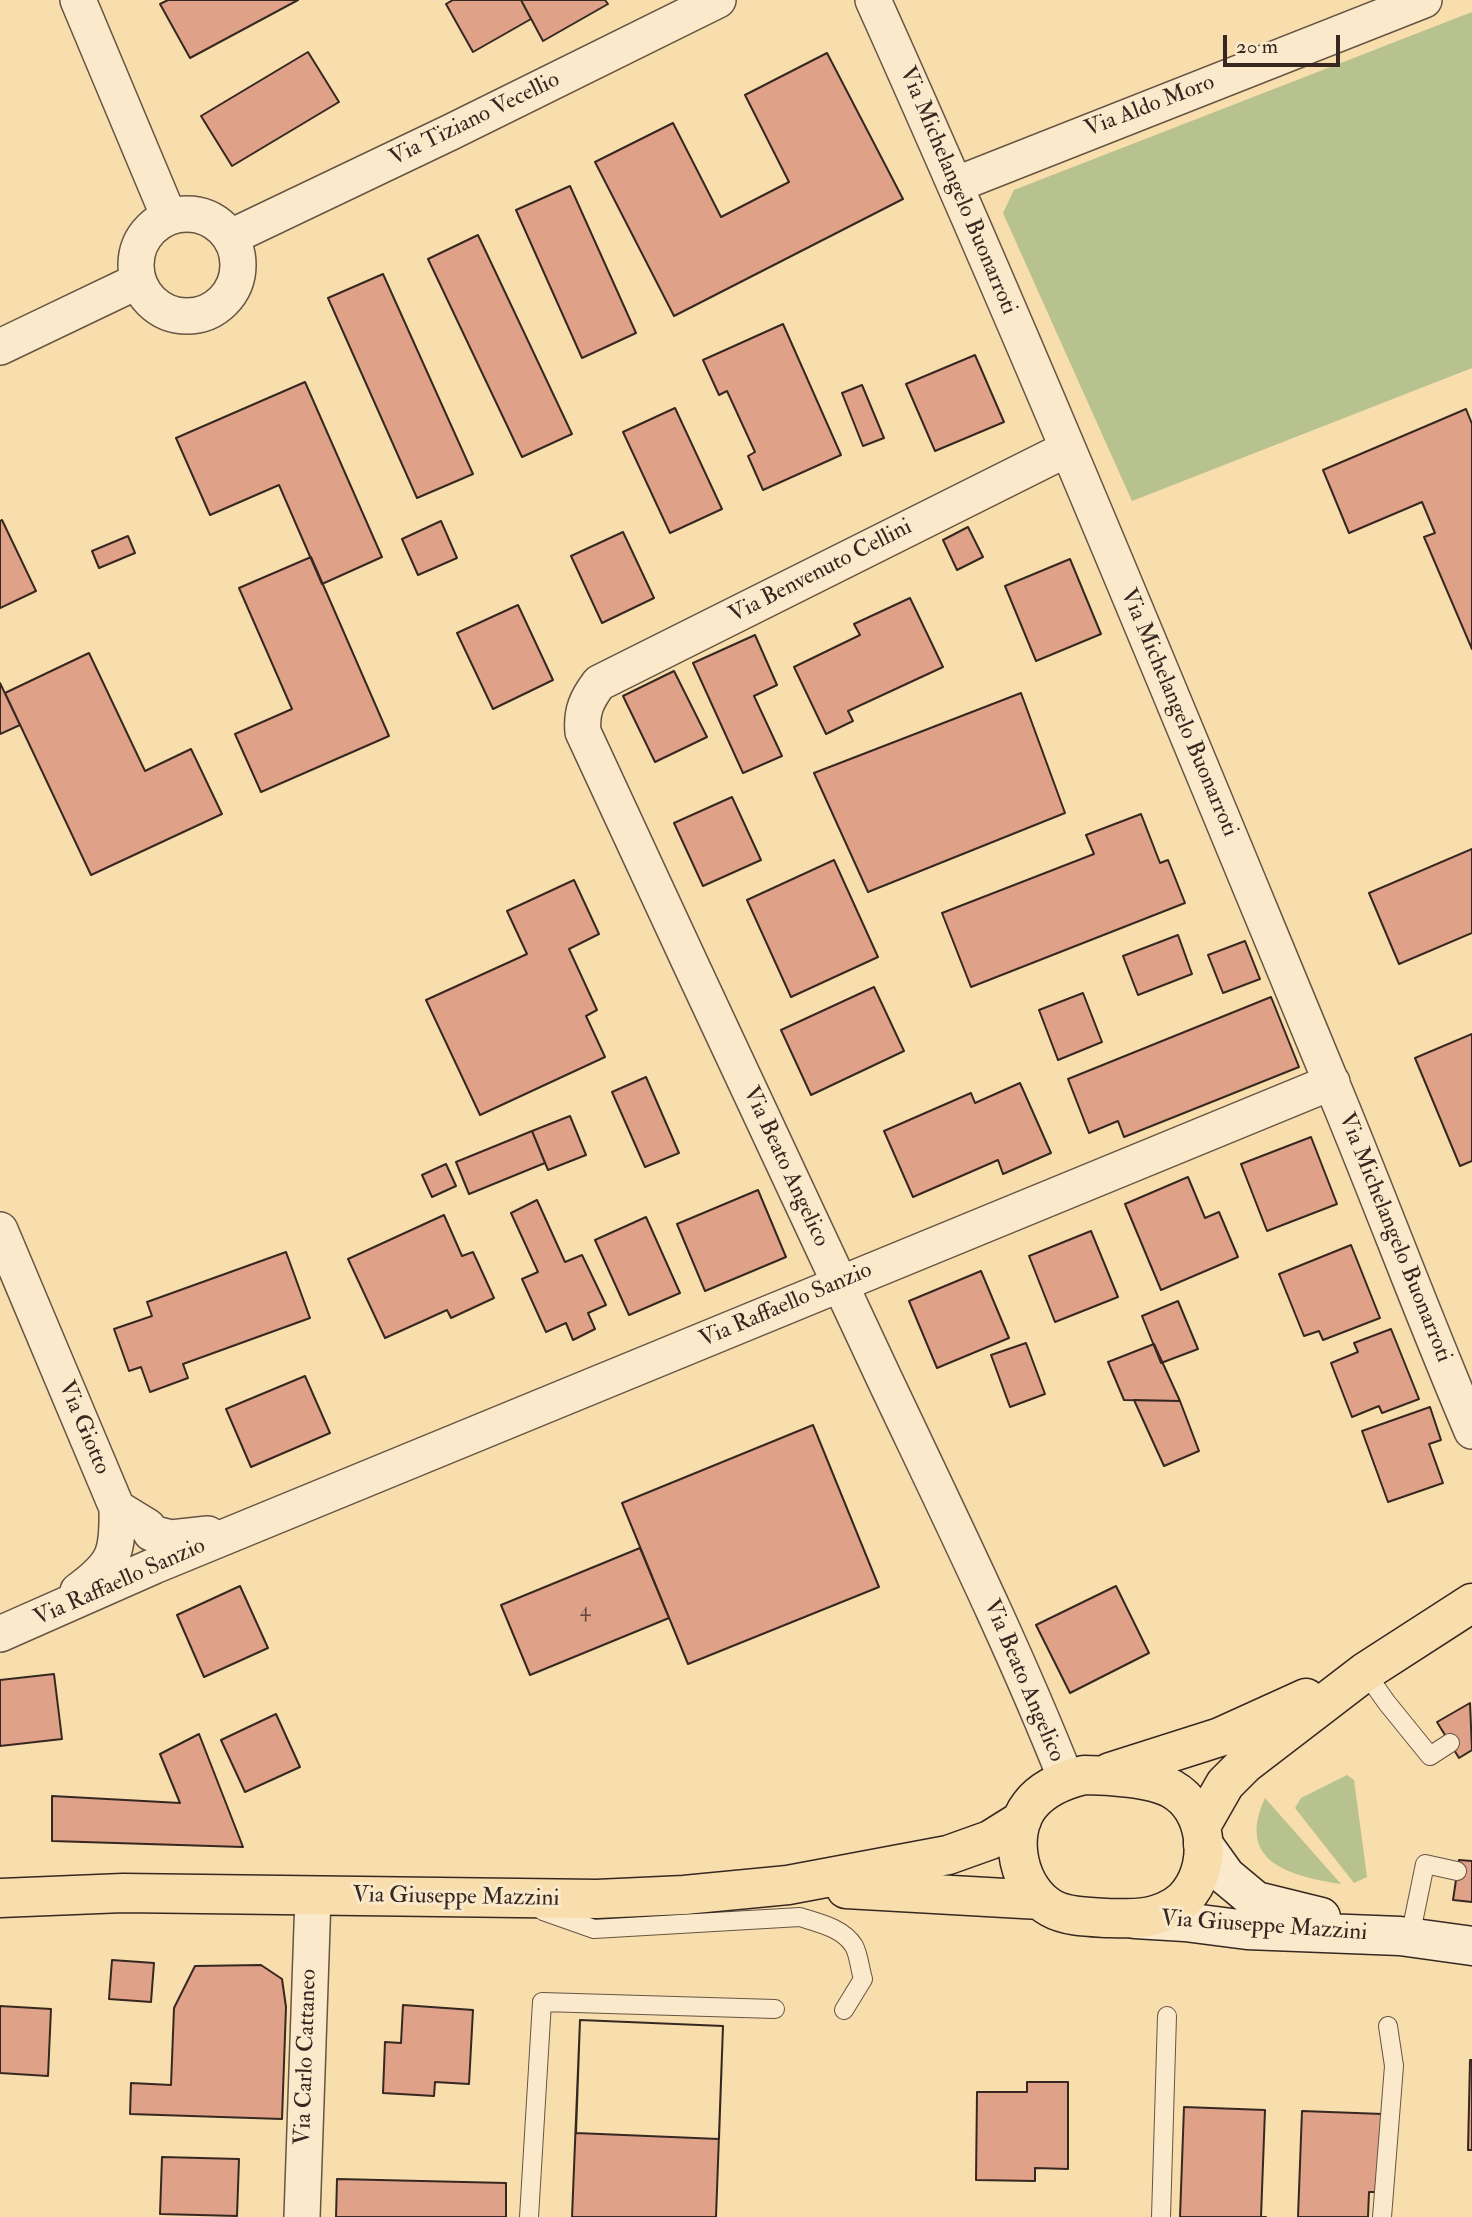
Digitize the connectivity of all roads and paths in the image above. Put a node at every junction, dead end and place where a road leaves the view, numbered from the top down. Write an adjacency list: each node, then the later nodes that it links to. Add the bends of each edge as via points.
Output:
1 (78, 0): 6 (street)
2 (718, 0): 7 (street, Via Tiziano Vecellio)
3 (873, 0): 5 (street, Via Michelangelo Buonarroti)
4 (1424, 0): 5 (street, Via Aldo Moro)
5 (955, 185): 10 (street, Via Michelangelo Buonarroti)
6 (169, 217): 7 (street, via 186,213 204,216); 8 (street, via 145,236 138,250)
7 (231, 237): 8 (street, via 239,257 237,279 227,298 210,312 188,316 167,312 149,300)
8 (138, 281): 9 (street)
9 (0, 347)
10 (1068, 449): 11 (street, Via Benvenuto Cellini, via 599,682); 12 (street, Via Michelangelo Buonarroti)
11 (584, 706): 14 (street, Via Beato Angelico, via 583,732)
12 (1332, 1082): 14 (street, Via Raffaello Sanzio); 15 (street, Via Michelangelo Buonarroti)
13 (0, 1230): 16 (street, Via Giotto)
14 (841, 1283): 17 (street, Via Raffaello Sanzio); 23 (street, Via Beato Angelico, via 1039,1712)
15 (1472, 1431)
16 (117, 1508): 17 (street, Via Raffaello Sanzio, via 151,1533 171,1538); 19 (street, Via Giotto, via 118,1540 108,1567)
17 (240, 1531): 19 (street, Via Raffaello Sanzio)
18 (1472, 1603): 21 (main road)
19 (56, 1608): 20 (street, Via Raffaello Sanzio)
20 (0, 1634)
21 (1365, 1672): 22 (lane, via 1430,1756); 23 (main road, via 1220,1737); 25 (main road, via 1244,1764 1225,1784)
22 (1450, 1743)
23 (1084, 1777): 24 (main road, via 1045,1790); 25 (main road, via 1163,1784 1185,1799)
24 (1022, 1821): 28 (main road, Via Giuseppe Mazzini, via 990,1840 948,1855); 33 (main road, via 1020,1869)
25 (1202, 1835): 34 (main road, via 1202,1863 1190,1893 1166,1911); 35 (main road, Via Giuseppe Mazzini, via 1226,1876 1256,1901)
26 (1457, 1871): 35 (lane, via 1425,1864)
27 (0, 1872): 29 (main road, Via Giuseppe Mazzini, via 70,1880)
28 (788, 1885): 32 (main road, Via Giuseppe Mazzini, via 597,1899); 33 (main road, Via Giuseppe Mazzini)
29 (123, 1893): 30 (main road, Via Giuseppe Mazzini); 31 (main road, Via Giuseppe Mazzini)
30 (313, 1897): 32 (main road, Via Giuseppe Mazzini); 41 (street, Via Carlo Cattaneo)
31 (0, 1898)
32 (507, 1898): 38 (lane, via 594,1929 811,1920 840,1932 855,1947 863,1979)
33 (1040, 1900): 34 (main road, via 1074,1915)
34 (1135, 1919): 35 (main road, Via Giuseppe Mazzini, via 1247,1930)
35 (1402, 1936): 36 (main road, Via Giuseppe Mazzini)
36 (1472, 1946)
37 (775, 2009): 42 (lane, via 542,2002)
38 (844, 2010)
39 (1167, 2016): 43 (lane)
40 (1388, 2026): 44 (lane, via 1394,2066)
41 (302, 2217)
42 (529, 2217)
43 (1161, 2217)
44 (1382, 2217)

